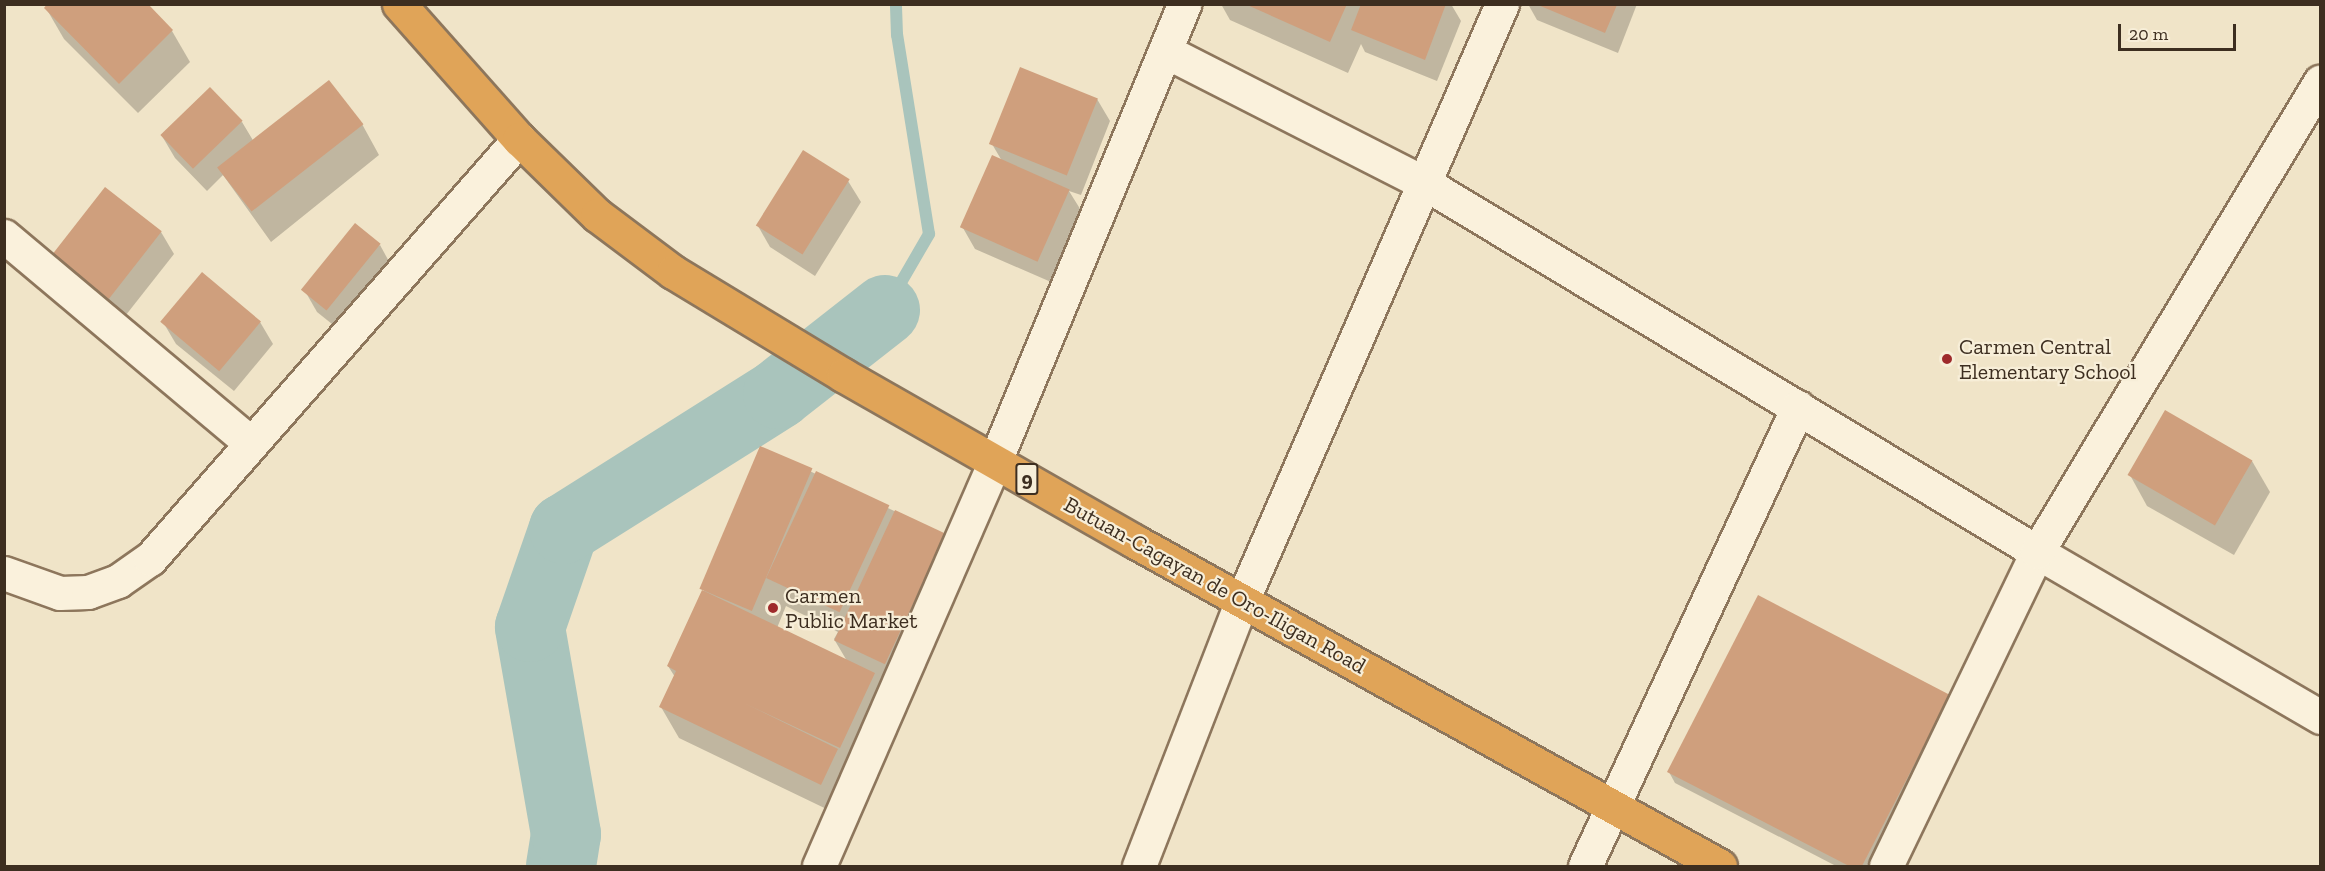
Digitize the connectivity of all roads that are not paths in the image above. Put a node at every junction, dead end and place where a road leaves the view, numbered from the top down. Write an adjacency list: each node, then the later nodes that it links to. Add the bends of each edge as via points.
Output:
1 (399, 4): 6 (highway, Butuan-Cagayan de Oro-Iligan Road / 9)
2 (1184, 4): 4 (street)
3 (1502, 4): 7 (street)
4 (1165, 51): 7 (street); 11 (street)
5 (2320, 82): 12 (street)
6 (519, 139): 10 (street); 11 (highway, Butuan-Cagayan de Oro-Iligan Road / 9, via 597,215 673,272)
7 (1426, 184): 9 (street); 14 (street)
8 (4, 236): 10 (street)
9 (1798, 407): 12 (street); 16 (street)
10 (251, 443): 13 (street, via 150,559 118,581 88,592 60,593)
11 (995, 461): 14 (highway, Butuan-Cagayan de Oro-Iligan Road / 9); 17 (street)
12 (2037, 552): 15 (street); 21 (street)
13 (4, 573)
14 (1242, 601): 16 (highway, Butuan-Cagayan de Oro-Iligan Road / 9); 18 (street)
15 (2320, 717)
16 (1611, 807): 19 (street); 20 (highway, Butuan-Cagayan de Oro-Iligan Road / 9)
17 (819, 867)
18 (1139, 867)
19 (1585, 867)
20 (1720, 867)
21 (1886, 867)

